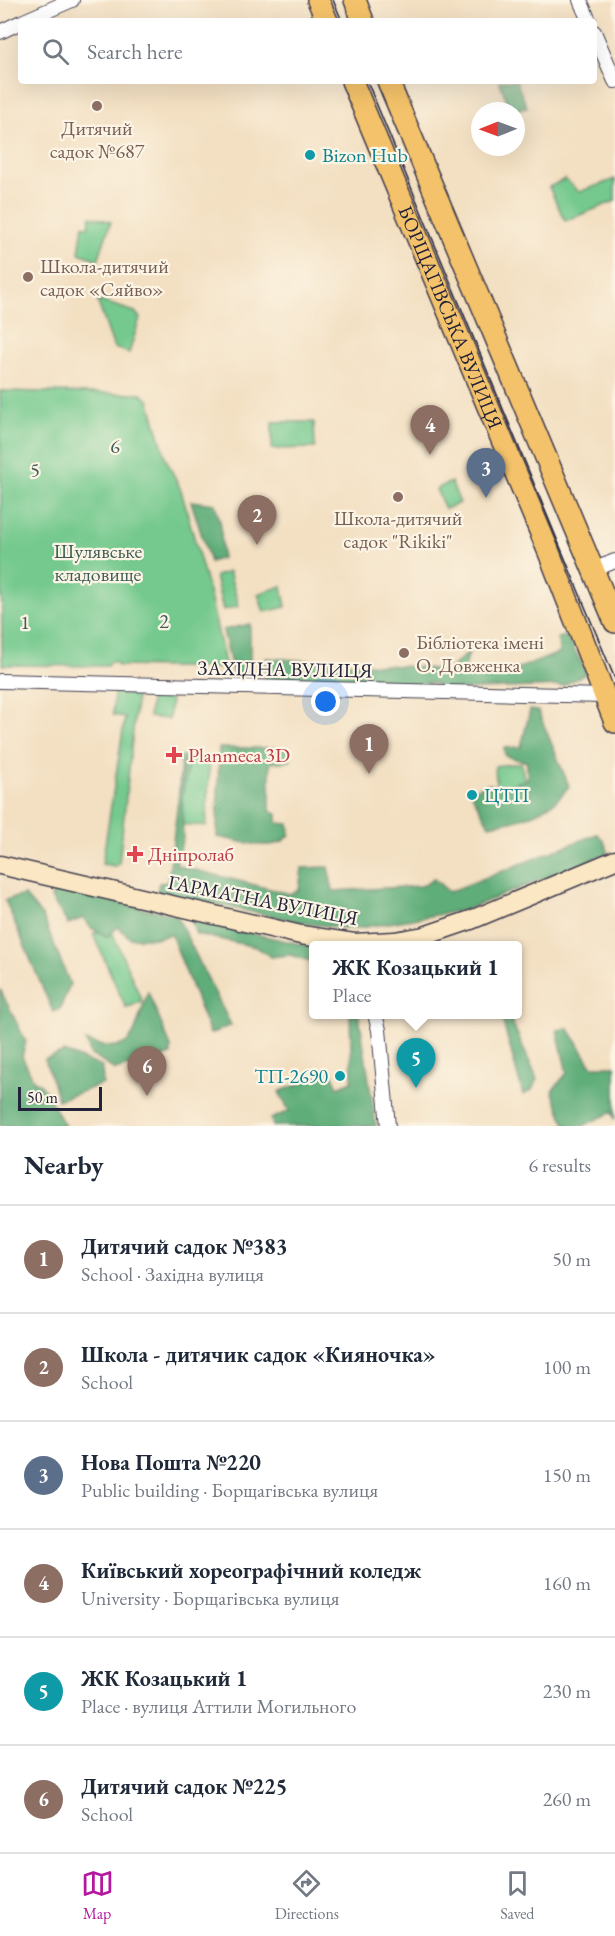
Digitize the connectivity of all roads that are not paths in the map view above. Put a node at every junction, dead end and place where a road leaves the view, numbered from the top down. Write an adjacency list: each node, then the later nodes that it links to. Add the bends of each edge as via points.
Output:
1 (72, 0): 5 (street)
2 (318, 0): 6 (main road)
3 (355, 0): 7 (main road)
4 (580, 0): 8 (street)
5 (31, 18)
6 (326, 18)
7 (362, 18)
8 (588, 18)
9 (18, 24): 10 (street)
10 (0, 32)
11 (597, 39): 12 (street)
12 (615, 81)
13 (353, 84): 19 (main road, БОРЩАГІВСЬКА ВУЛИЦЯ)
14 (389, 84): 16 (main road, БОРЩАГІВСЬКА ВУЛИЦЯ)
15 (615, 561): 16 (street)
16 (593, 570): 17 (main road, БОРЩАГІВСЬКА ВУЛИЦЯ)
17 (615, 622)
18 (0, 681): 19 (street, ЗАХІДНА ВУЛИЦЯ)
19 (605, 696): 20 (main road, БОРЩАГІВСЬКА ВУЛИЦЯ)
20 (615, 722)
21 (615, 860): 24 (street, ГАРМАТНА ВУЛИЦЯ, via 447,929)
22 (0, 865): 23 (street, ГАРМАТНА ВУЛИЦЯ, via 301,935)
23 (343, 941)
24 (395, 941)
25 (376, 1019): 27 (street)
26 (382, 1019): 27 (street)
27 (379, 1030): 28 (street)
28 (388, 1126)

